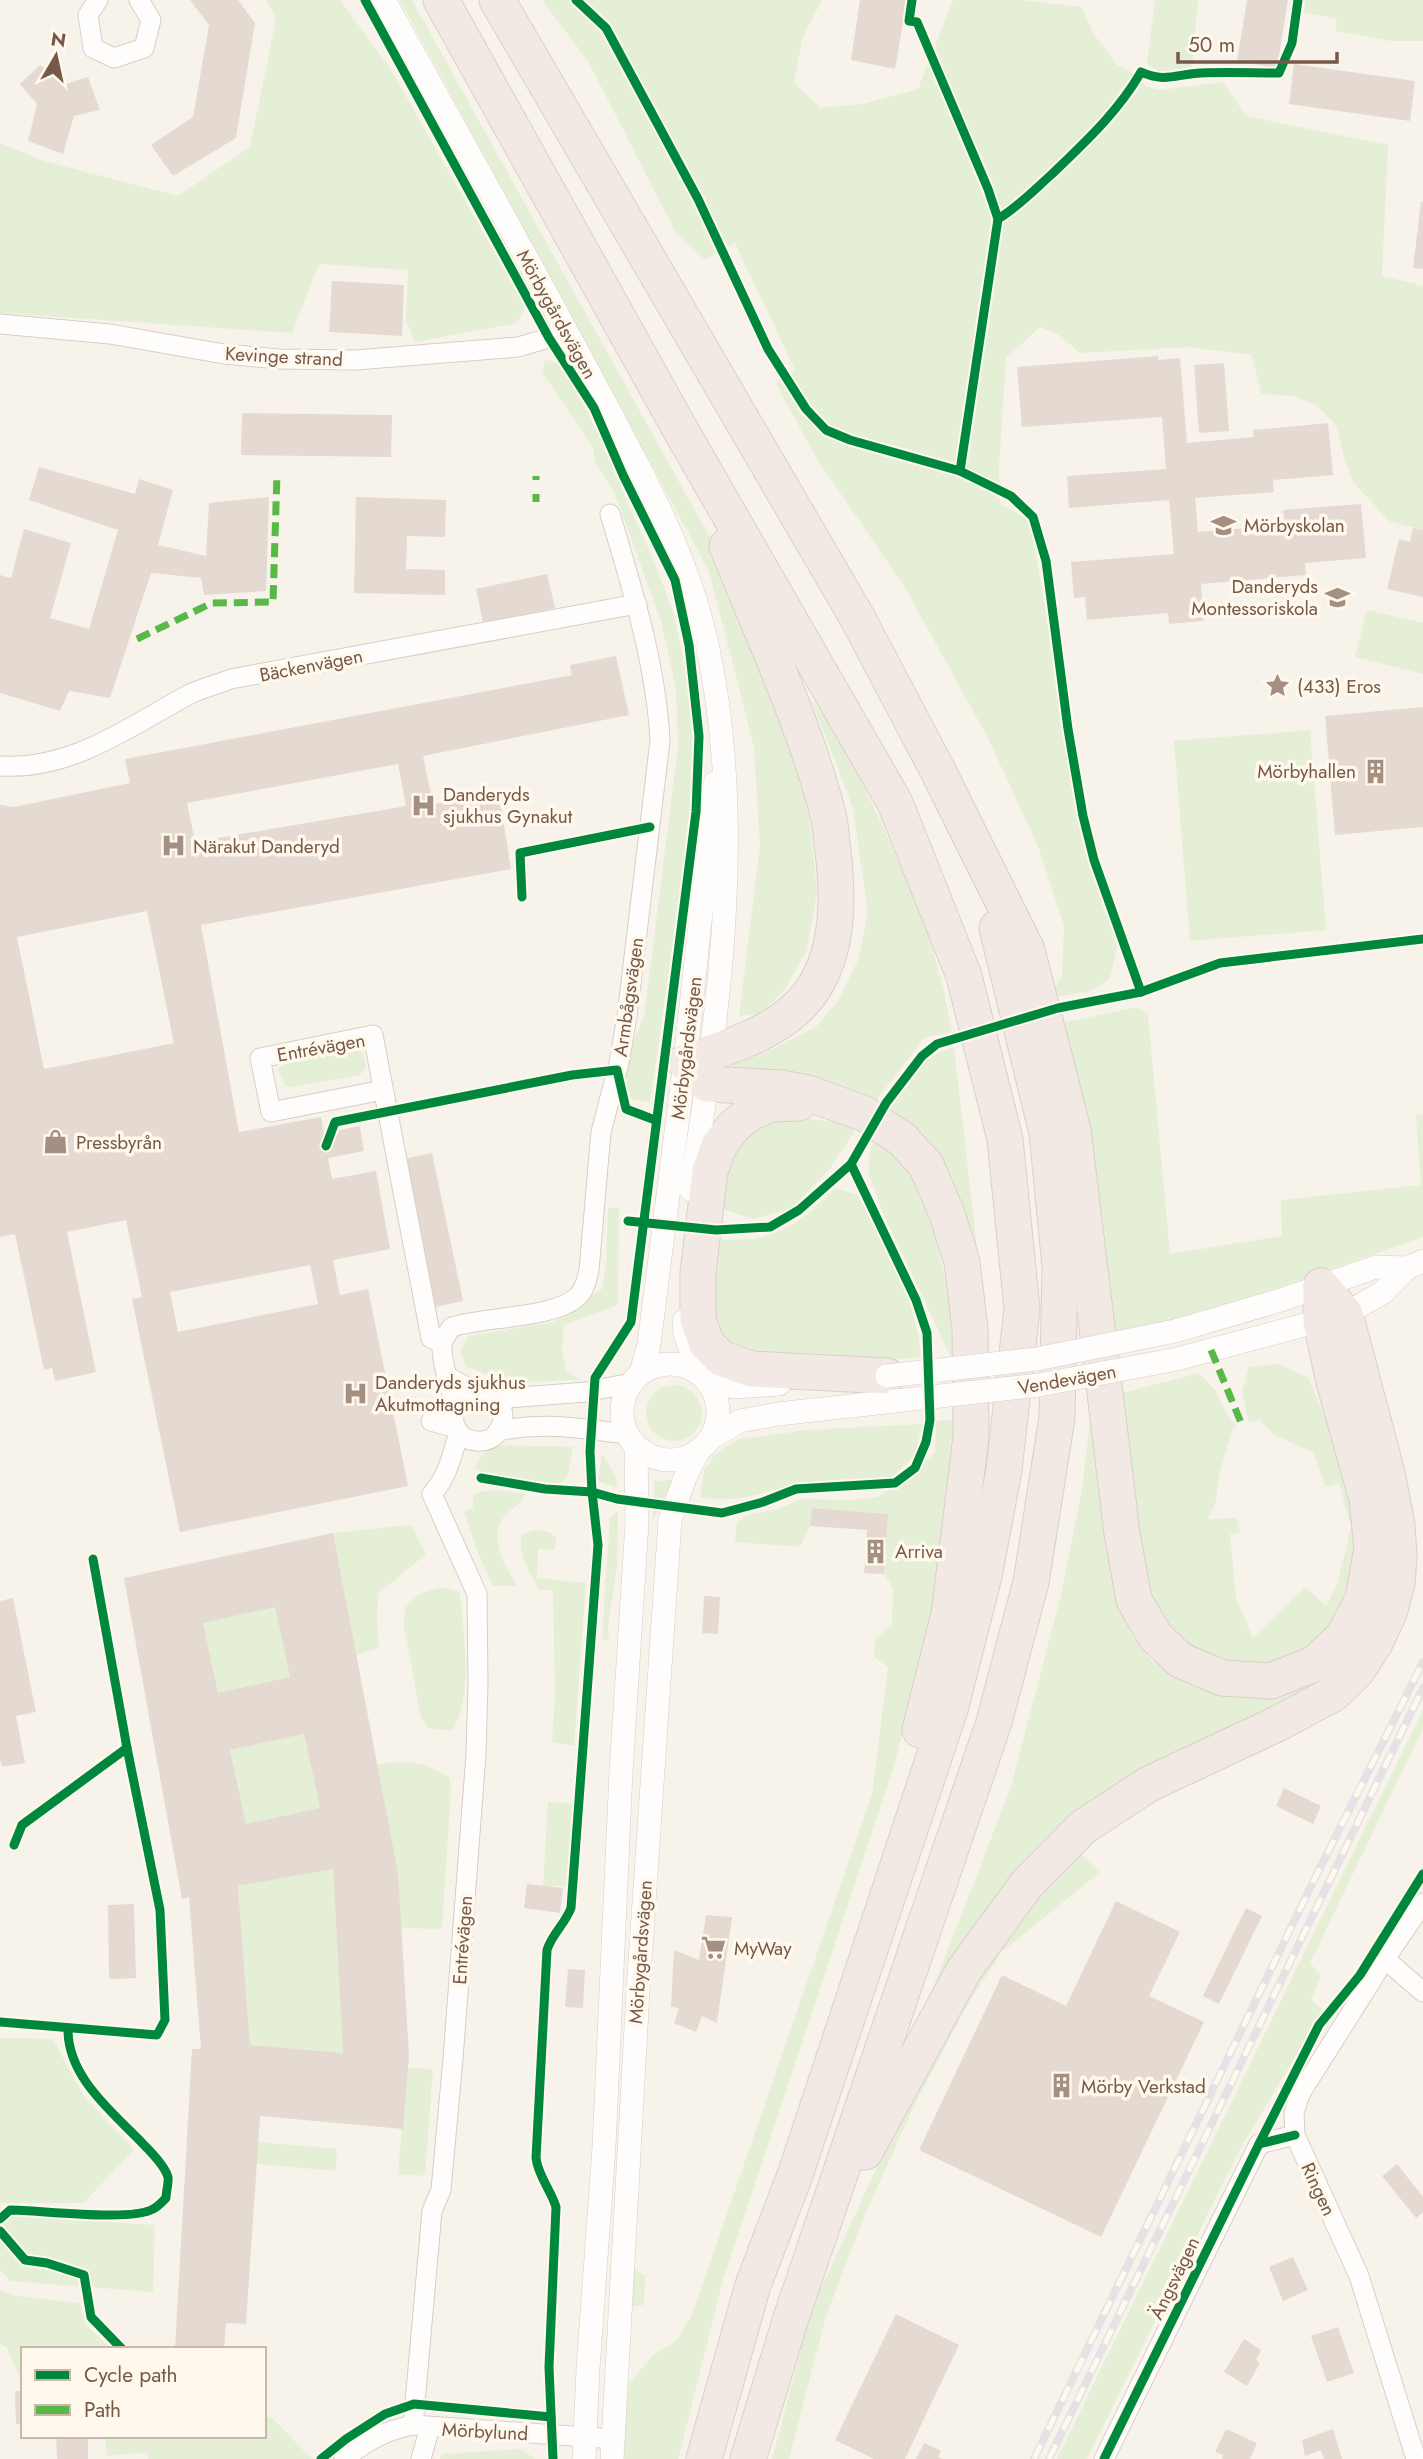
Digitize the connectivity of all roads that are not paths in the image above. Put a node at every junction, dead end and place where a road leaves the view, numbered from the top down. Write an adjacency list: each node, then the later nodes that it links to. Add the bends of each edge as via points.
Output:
1 (98, 0): 2 (street, via 88,15 93,48 114,58 144,48 151,20)
2 (139, 0)
3 (384, 0): 7 (street, Mörbygårdsvägen)
4 (441, 0): 8 (highway)
5 (497, 0): 12 (highway, via 857,617)
6 (0, 324): 7 (street, Kevinge strand, via 110,334 223,354 356,360 518,347)
7 (566, 330): 13 (street, Mörbygårdsvägen, via 634,458 686,570 707,642 728,817 723,942)
8 (680, 429): 13 (highway, via 797,721 829,816 836,881 833,941 826,965 803,1002 773,1025); 32 (highway, via 895,803 964,975 1005,1139 1022,1309 1004,1470 984,1576 951,1706)
9 (610, 514): 10 (street, Armbågsvägen)
10 (637, 604): 11 (street, Bäckenvägen, via 231,680 193,693 84,751 49,763); 19 (street, Armbågsvägen, via 658,703 660,741 627,1016 601,1132 587,1277 579,1295 568,1304 541,1313 466,1322 452,1327)
11 (3, 766)
12 (979, 857): 18 (highway, via 1027,950 1073,1130 1134,1600 1155,1636 1180,1660 1222,1678 1271,1681 1314,1664 1343,1637 1363,1599 1372,1548 1367,1499 1334,1382); 37 (highway, via 1046,1133 1060,1266 1057,1419 1031,1582 994,1722)
13 (701, 1066): 15 (highway); 21 (street, Mörbygårdsvägen, via 681,1298 685,1334); 22 (street, Mörbygårdsvägen, via 649,1344)
14 (383, 1090): 14 (street, Entrévägen, via 271,1112 260,1058 373,1035); 19 (street, Entrévägen, via 431,1338)
15 (834, 1102): 23 (highway, via 772,1104 750,1113 719,1146 708,1184 698,1320 707,1344 721,1358 751,1369); 32 (highway, via 865,1114 902,1139 926,1165 962,1262 970,1329 971,1437 949,1614 905,1791)
16 (1415, 1265): 17 (street, Vendevägen, via 1376,1267); 18 (street, Vendevägen, via 1382,1293)
17 (1321, 1286): 18 (highway); 23 (street, Vendevägen, bridge, via 1175,1331)
18 (1333, 1318): 23 (street, Vendevägen, bridge, via 1177,1359 1039,1385); 37 (highway, via 1387,1473 1397,1525 1397,1584 1375,1643 1357,1671 1333,1694 1149,1784 1083,1827 1026,1885 964,1970)
19 (442, 1343): 20 (street)
20 (449, 1377): 24 (street); 26 (street)
21 (704, 1377): 22 (street, via 682,1365 664,1364); 23 (street, Vendevägen, via 735,1387); 30 (street, via 717,1398 719,1418)
22 (636, 1378): 25 (street, via 586,1392); 28 (street, via 623,1399 622,1419)
23 (891, 1389): 30 (street, Vendevägen, via 740,1421)
24 (477, 1392): 25 (street); 26 (street, via 464,1395)
25 (496, 1399): 27 (street, via 503,1412)
26 (456, 1420): 29 (street, via 465,1438); 31 (street)
27 (498, 1431): 28 (street, via 525,1425 566,1426); 29 (street, via 489,1440)
28 (631, 1440): 30 (street, via 650,1456 676,1460); 39 (street, Mörbygårdsvägen, via 636,1537)
29 (477, 1441): 31 (street)
30 (705, 1445): 40 (street, Mörbygårdsvägen, via 686,1475 670,1520 625,2194)
31 (449, 1467): 38 (street, Entrévägen, via 432,1494 477,1594 477,1730 441,2190 432,2211)
32 (904, 1847): 43 (highway, via 795,2175 753,2285)
33 (1423, 1903): 34 (street, Ringen)
34 (1385, 1959): 35 (street); 36 (street, Ringen, via 1300,2094 1294,2113)
35 (1423, 1992)
36 (1295, 2135): 45 (street, Ängsvägen, via 1259,2144); 46 (street, Ringen, via 1359,2276)
37 (817, 2239): 44 (highway)
38 (421, 2426): 39 (street, Mörbylund); 41 (street, via 390,2430); 42 (street, Mörbylund)
39 (584, 2448): 40 (street, Mörbylund)
40 (614, 2449)
41 (344, 2459)
42 (421, 2459)
43 (704, 2459)
44 (748, 2459)
45 (1104, 2459)
46 (1416, 2459)

